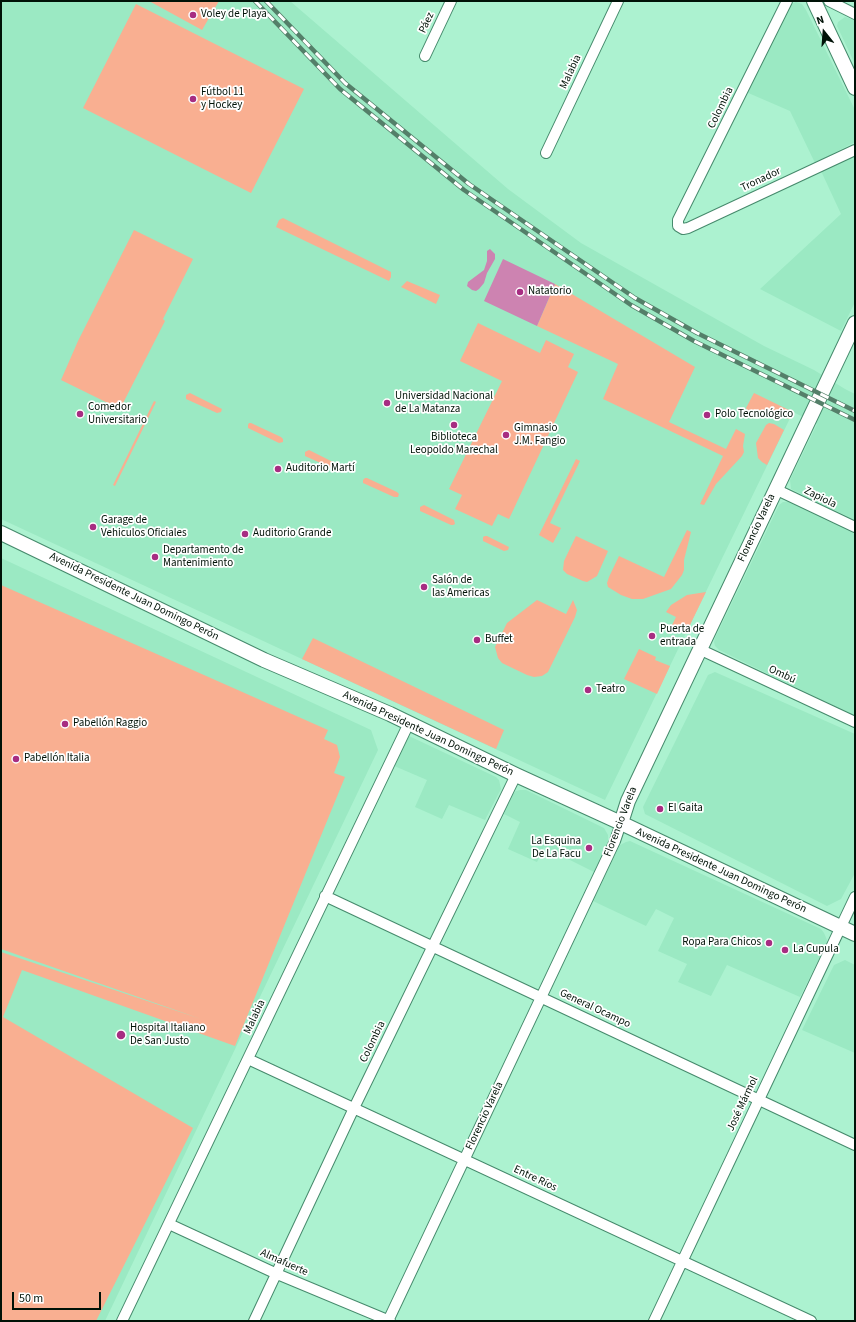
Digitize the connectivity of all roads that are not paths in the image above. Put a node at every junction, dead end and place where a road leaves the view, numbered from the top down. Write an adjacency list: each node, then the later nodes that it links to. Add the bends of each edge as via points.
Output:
1 (451, 1): 7 (street, Páez)
2 (618, 1): 10 (street, Malabia)
3 (787, 1): 11 (street, Colombia, via 678,220)
4 (814, 1): 8 (main road)
5 (829, 1): 6 (street)
6 (855, 14)
7 (425, 56)
8 (855, 88)
9 (855, 150): 11 (street, Tronador, via 688,228)
10 (546, 153)
11 (678, 226)
12 (855, 323): 13 (main road, Florencio Varela)
13 (775, 489): 14 (street, Zapiola); 16 (main road, Florencio Varela)
14 (855, 527)
15 (1, 533): 18 (main road, Avenida Presidente Juan Domingo Perón, via 264,660)
16 (699, 649): 17 (street, Ombú); 20 (main road, Florencio Varela, via 628,801)
17 (855, 722)
18 (409, 723): 19 (main road, Avenida Presidente Juan Domingo Perón); 21 (street, Malabia)
19 (516, 775): 20 (main road, Avenida Presidente Juan Domingo Perón); 25 (street, Colombia)
20 (621, 823): 23 (main road, Avenida Presidente Juan Domingo Perón); 26 (street, Florencio Varela)
21 (325, 896): 25 (street, General Ocampo); 27 (street, Malabia)
22 (855, 897): 23 (street, José Mármol)
23 (840, 927): 24 (main road, Avenida Presidente Juan Domingo Perón); 28 (street, José Mármol)
24 (855, 934)
25 (433, 946): 26 (street, General Ocampo); 29 (street, Colombia)
26 (542, 997): 28 (street, General Ocampo); 31 (street, Florencio Varela)
27 (248, 1059): 29 (street, Entre Ríos); 32 (street, Malabia)
28 (759, 1100): 30 (street, General Ocampo); 33 (street, José Mármol)
29 (354, 1108): 31 (street, Entre Ríos); 34 (street, Colombia)
30 (855, 1145)
31 (464, 1160): 33 (street, Entre Ríos); 37 (street, Florencio Varela)
32 (169, 1224): 34 (street, Almafuerte); 35 (street, Malabia)
33 (682, 1260): 38 (street, José Mármol); 39 (street, Entre Ríos)
34 (277, 1274): 36 (street, Colombia); 37 (street, Almafuerte)
35 (122, 1321)
36 (254, 1321)
37 (389, 1321)
38 (654, 1321)
39 (812, 1321)

